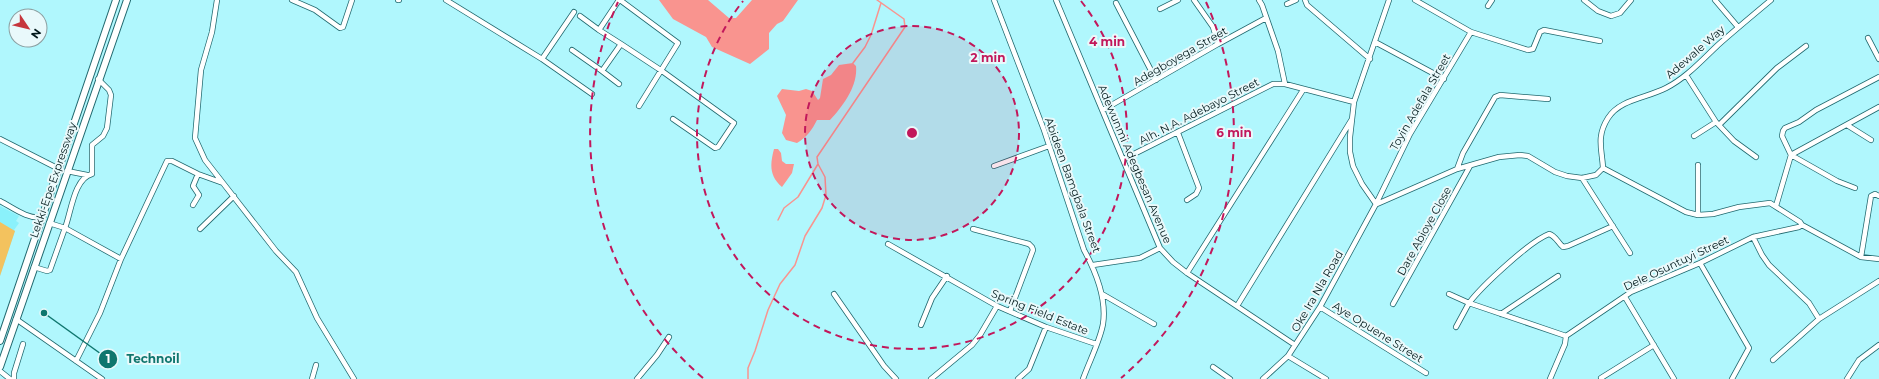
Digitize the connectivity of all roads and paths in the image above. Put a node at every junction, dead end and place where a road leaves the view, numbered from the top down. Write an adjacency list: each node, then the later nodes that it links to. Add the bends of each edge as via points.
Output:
1 (116, 0): 74 (highway, Lekki-Epe Expressway)
2 (127, 0): 46 (highway, Lekki-Epe Expressway)
3 (217, 0): 80 (street, via 212,32 201,70 195,138 205,160)
4 (293, 0): 5 (street, via 315,10 340,28 343,27)
5 (352, 0)
6 (446, 0): 39 (street)
7 (620, 0): 30 (street); 43 (street, via 678,42)
8 (994, 0): 66 (street, Abideen Bamgbala Street)
9 (1056, 0): 57 (street, Adewunmi Adegbesan Avenue)
10 (1178, 0): 25 (street)
11 (1194, 0): 36 (street, via 1213,27)
12 (1259, 0): 28 (street)
13 (1296, 0): 23 (street)
14 (1305, 0): 40 (street, via 1307,5)
15 (1389, 0): 34 (street)
16 (1415, 0): 31 (street)
17 (1492, 0): 24 (street)
18 (1584, 0): 19 (street, via 1598,11 1611,16 1620,13)
19 (1631, 0)
20 (1715, 0): 29 (street)
21 (1771, 0): 29 (street, Adewale Way)
22 (1116, 3): 48 (street)
23 (1287, 4)
24 (1488, 6)
25 (1160, 9)
26 (574, 12): 39 (street)
27 (580, 16): 30 (street)
28 (1266, 18): 36 (street, Adegboyega Street); 50 (street, via 1278,51)
29 (1738, 27): 44 (street, Adewale Way)
30 (598, 30): 35 (street)
31 (1471, 32): 33 (street, via 1528,50 1533,49 1540,32 1544,30); 47 (street, Toyin Adefala Street)
32 (1868, 38): 41 (street)
33 (1600, 41)
34 (1375, 42): 40 (street); 47 (street)
35 (621, 44): 42 (street); 43 (street)
36 (1218, 44): 48 (street, Adegboyega Street)
37 (1806, 46): 60 (street, via 1777,68)
38 (572, 50): 42 (street)
39 (542, 59): 52 (street)
40 (1370, 59): 54 (street)
41 (1879, 59)
42 (602, 71): 49 (street)
43 (662, 71): 55 (street); 59 (street, via 734,123 715,148)
44 (1686, 75): 60 (street); 73 (street, Adewale Way, via 1667,88 1619,106 1613,112 1602,131 1600,148)
45 (1879, 77): 67 (street, via 1785,128 1782,136)
46 (98, 79): 76 (highway, Lekki-Epe Expressway); 78 (street, via 111,95 107,128 103,136 92,145 92,174)
47 (1444, 79): 86 (street, Toyin Adefala Street, via 1410,134)
48 (1156, 80): 57 (street, Adegboyega Street)
49 (620, 84)
50 (1285, 84): 51 (street, Alh. N.A. Adebayo Street); 62 (street, Alh. N.A. Adebayo Street, via 1272,84)
51 (1303, 90): 54 (street, Alh. N.A. Adebayo Street); 107 (street)
52 (592, 94)
53 (1548, 99): 75 (street, via 1500,95 1495,97)
54 (1354, 102): 58 (street)
55 (639, 106)
56 (1879, 107): 61 (street)
57 (1103, 110): 69 (street, Adewunmi Adegbesan Avenue)
58 (1352, 118): 86 (street, via 1350,152 1353,166); 118 (street)
59 (673, 119)
60 (1718, 123): 63 (street); 68 (street, via 1734,141)
61 (1847, 125): 65 (street); 67 (street)
62 (1178, 133): 69 (street, Alh. N.A. Adebayo Street); 84 (street, via 1199,188 1196,194)
63 (1694, 136)
64 (0, 139): 74 (street)
65 (1871, 140)
66 (1049, 146): 71 (street); 105 (street, Abideen Bamgbala Street, via 1084,250)
67 (1791, 155): 81 (street, via 1837,182); 88 (street)
68 (1756, 157)
69 (1124, 159): 99 (street, Adewunmi Adegbesan Avenue)
70 (1698, 165): 89 (street)
71 (994, 166)
72 (1470, 166): 75 (street); 79 (street, via 1520,154 1533,158 1555,172); 116 (street, Dare Abioye Close)
73 (1603, 168): 79 (street, via 1596,175); 89 (street, via 1686,212)
74 (59, 169): 90 (highway, Lekki-Epe Expressway)
75 (1457, 169): 86 (street)
76 (67, 171): 78 (street); 91 (highway, Lekki-Epe Expressway)
77 (198, 174): 80 (street); 87 (street, via 193,186 199,195); 102 (street, via 167,161)
78 (87, 175): 94 (street, via 73,198)
79 (1582, 178): 93 (street)
80 (223, 182): 82 (street)
81 (1855, 188)
82 (234, 196): 95 (street); 150 (street, via 276,251 296,272 317,318)
83 (1879, 196): 101 (street, via 1871,196)
84 (1187, 200)
85 (0, 201): 90 (street, via 28,215)
86 (1376, 204): 119 (street, Oke Ira Nla Road)
87 (193, 205)
88 (1776, 206): 89 (street, via 1766,203 1739,206 1713,214); 92 (street)
89 (1698, 214)
90 (42, 217): 128 (highway, Lekki-Epe Expressway)
91 (49, 223): 94 (street); 106 (highway, Lekki-Epe Expressway)
92 (1802, 225): 97 (street, Dele Osuntuyi Street); 101 (street)
93 (1613, 226): 100 (street); 115 (street, via 1564,247 1554,236 1544,236 1522,251)
94 (65, 228): 102 (street); 106 (street, via 50,270)
95 (200, 229)
96 (972, 229): 120 (street, via 1029,244 1032,247)
97 (1753, 238): 104 (street, Dele Osuntuyi Street); 123 (street, via 1769,265 1809,302)
98 (888, 244): 108 (street, Spring Field Estate)
99 (1160, 248): 105 (street, via 1140,258); 107 (street, Adewunmi Adegbesan Avenue)
100 (1630, 253)
101 (1861, 257): 103 (street)
102 (121, 259): 139 (street, via 100,313)
103 (1879, 259)
104 (1700, 262): 114 (street, Dele Osuntuyi Street); 161 (street, via 1749,348)
105 (1093, 265): 112 (street, Abideen Bamgbala Street)
106 (34, 267): 122 (highway, Lekki-Epe Expressway)
107 (1187, 273): 118 (street, Adewunmi Adegbesan Avenue)
108 (947, 276): 117 (street, Spring Field Estate); 125 (street, via 932,298)
109 (1558, 276): 121 (street)
110 (1879, 281): 123 (street)
111 (834, 294): 152 (street, via 884,366)
112 (1102, 294): 124 (street); 133 (street, Abideen Bamgbala Street, via 1103,324)
113 (1449, 294): 115 (street)
114 (1625, 297): 129 (street, Dele Osuntuyi Street); 135 (street)
115 (1469, 303): 121 (street); 127 (street)
116 (1393, 304)
117 (997, 306): 120 (street, Spring Field Estate); 153 (street, via 972,345)
118 (1237, 306): 134 (street, Adewunmi Adegbesan Avenue)
119 (1320, 307): 134 (street, Oke Ira Nla Road); 144 (street, Aye Opuene Street)
120 (1010, 311): 126 (street, Spring Field Estate)
121 (1501, 314): 129 (street)
122 (16, 319): 139 (street); 141 (highway, Lekki-Epe Expressway)
123 (1819, 319): 138 (street)
124 (1154, 324)
125 (921, 325)
126 (1046, 327): 133 (street, Spring Field Estate); 154 (street, via 1029,369)
127 (1456, 327)
128 (1, 333): 131 (highway, Lekki-Epe Expressway)
129 (1566, 336): 159 (street)
130 (669, 337): 151 (street)
131 (0, 341)
132 (23, 344): 147 (street)
133 (1096, 344): 155 (street, Abideen Bamgbala Street)
134 (1295, 345): 137 (street, Oke Ira Nla Road)
135 (1654, 345): 145 (street); 160 (street)
136 (1879, 345): 162 (street, via 1859,360)
137 (1288, 356): 157 (street, Oke Ira Nla Road); 158 (street)
138 (1773, 360)
139 (76, 361): 148 (street)
140 (316, 365): 149 (street)
141 (0, 367)
142 (1213, 367): 156 (street)
143 (0, 371): 146 (street)
144 (1426, 373)
145 (1601, 378)
146 (10, 379)
147 (14, 379)
148 (102, 379)
149 (312, 379)
150 (354, 379)
151 (637, 379)
152 (896, 379)
153 (931, 379)
154 (1018, 379)
155 (1083, 379)
156 (1230, 379)
157 (1263, 379)
158 (1326, 379)
159 (1550, 379)
160 (1674, 379)
161 (1732, 379)
162 (1846, 379)

